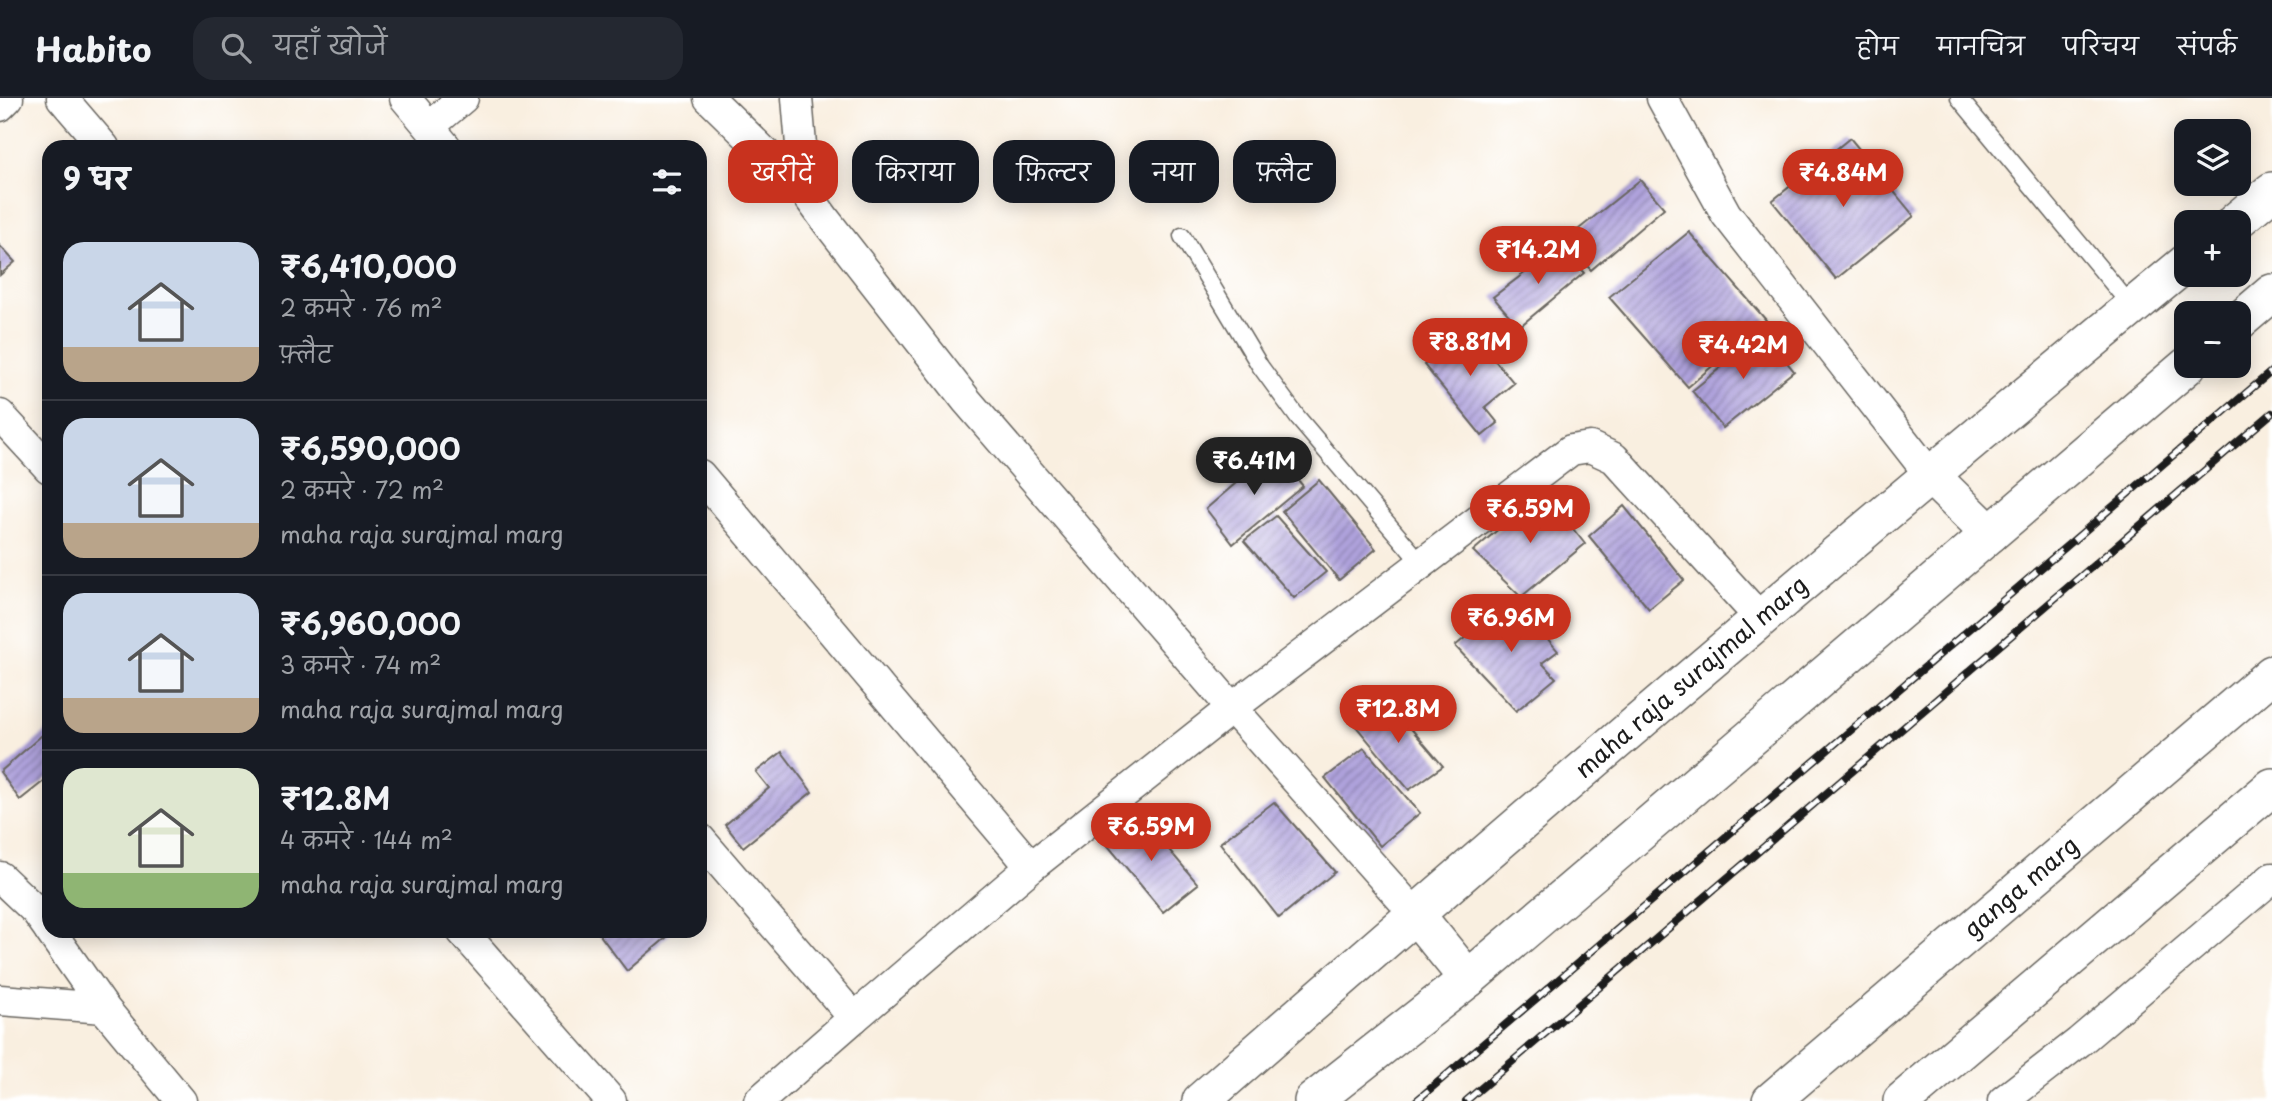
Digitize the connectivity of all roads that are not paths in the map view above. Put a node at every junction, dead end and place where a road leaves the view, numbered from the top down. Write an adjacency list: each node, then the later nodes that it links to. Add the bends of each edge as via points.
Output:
1 (8, 98): 9 (street)
2 (62, 98): 11 (street)
3 (405, 98): 10 (street)
4 (463, 98): 10 (street)
5 (709, 98): 12 (street)
6 (797, 98): 13 (street)
7 (1662, 98): 25 (street, via 1726,214)
8 (1959, 98): 20 (lane)
9 (0, 106)
10 (438, 136)
11 (98, 140)
12 (752, 140)
13 (801, 140)
14 (2272, 191): 16 (street)
15 (814, 203): 31 (street, via 967,401)
16 (2249, 210)
17 (1181, 236): 28 (lane, via 1260,366 1298,418)
18 (2174, 273): 20 (street, maha raja surajmal marg)
19 (2272, 293): 21 (street)
20 (2133, 307): 25 (street, maha raja surajmal marg)
21 (2251, 311)
22 (2174, 377): 27 (street)
23 (0, 415): 24 (street)
24 (42, 460)
25 (1930, 475): 27 (street); 29 (street, maha raja surajmal marg)
26 (707, 483): 34 (street)
27 (1990, 534): 41 (street)
28 (1421, 563): 29 (street, via 1571,450 1590,447 1614,458); 31 (street)
29 (1761, 619): 37 (street, maha raja surajmal marg)
30 (2272, 674): 50 (street, ganga marg)
31 (1232, 708): 34 (street); 37 (street)
32 (2272, 787): 51 (street)
33 (707, 847): 44 (street)
34 (1031, 867): 44 (street)
35 (0, 877): 38 (street)
36 (2272, 878): 52 (street)
37 (1415, 914): 41 (street); 48 (street, maha raja surajmal marg)
38 (42, 919)
39 (56, 938): 43 (street)
40 (468, 938): 47 (street)
41 (1468, 979): 49 (street)
42 (0, 1000): 43 (street)
43 (104, 1008): 46 (street)
44 (854, 1018): 45 (street)
45 (763, 1100)
46 (181, 1101)
47 (611, 1101)
48 (1202, 1101)
49 (1313, 1101)
50 (1771, 1101)
51 (1902, 1101)
52 (2003, 1101)

